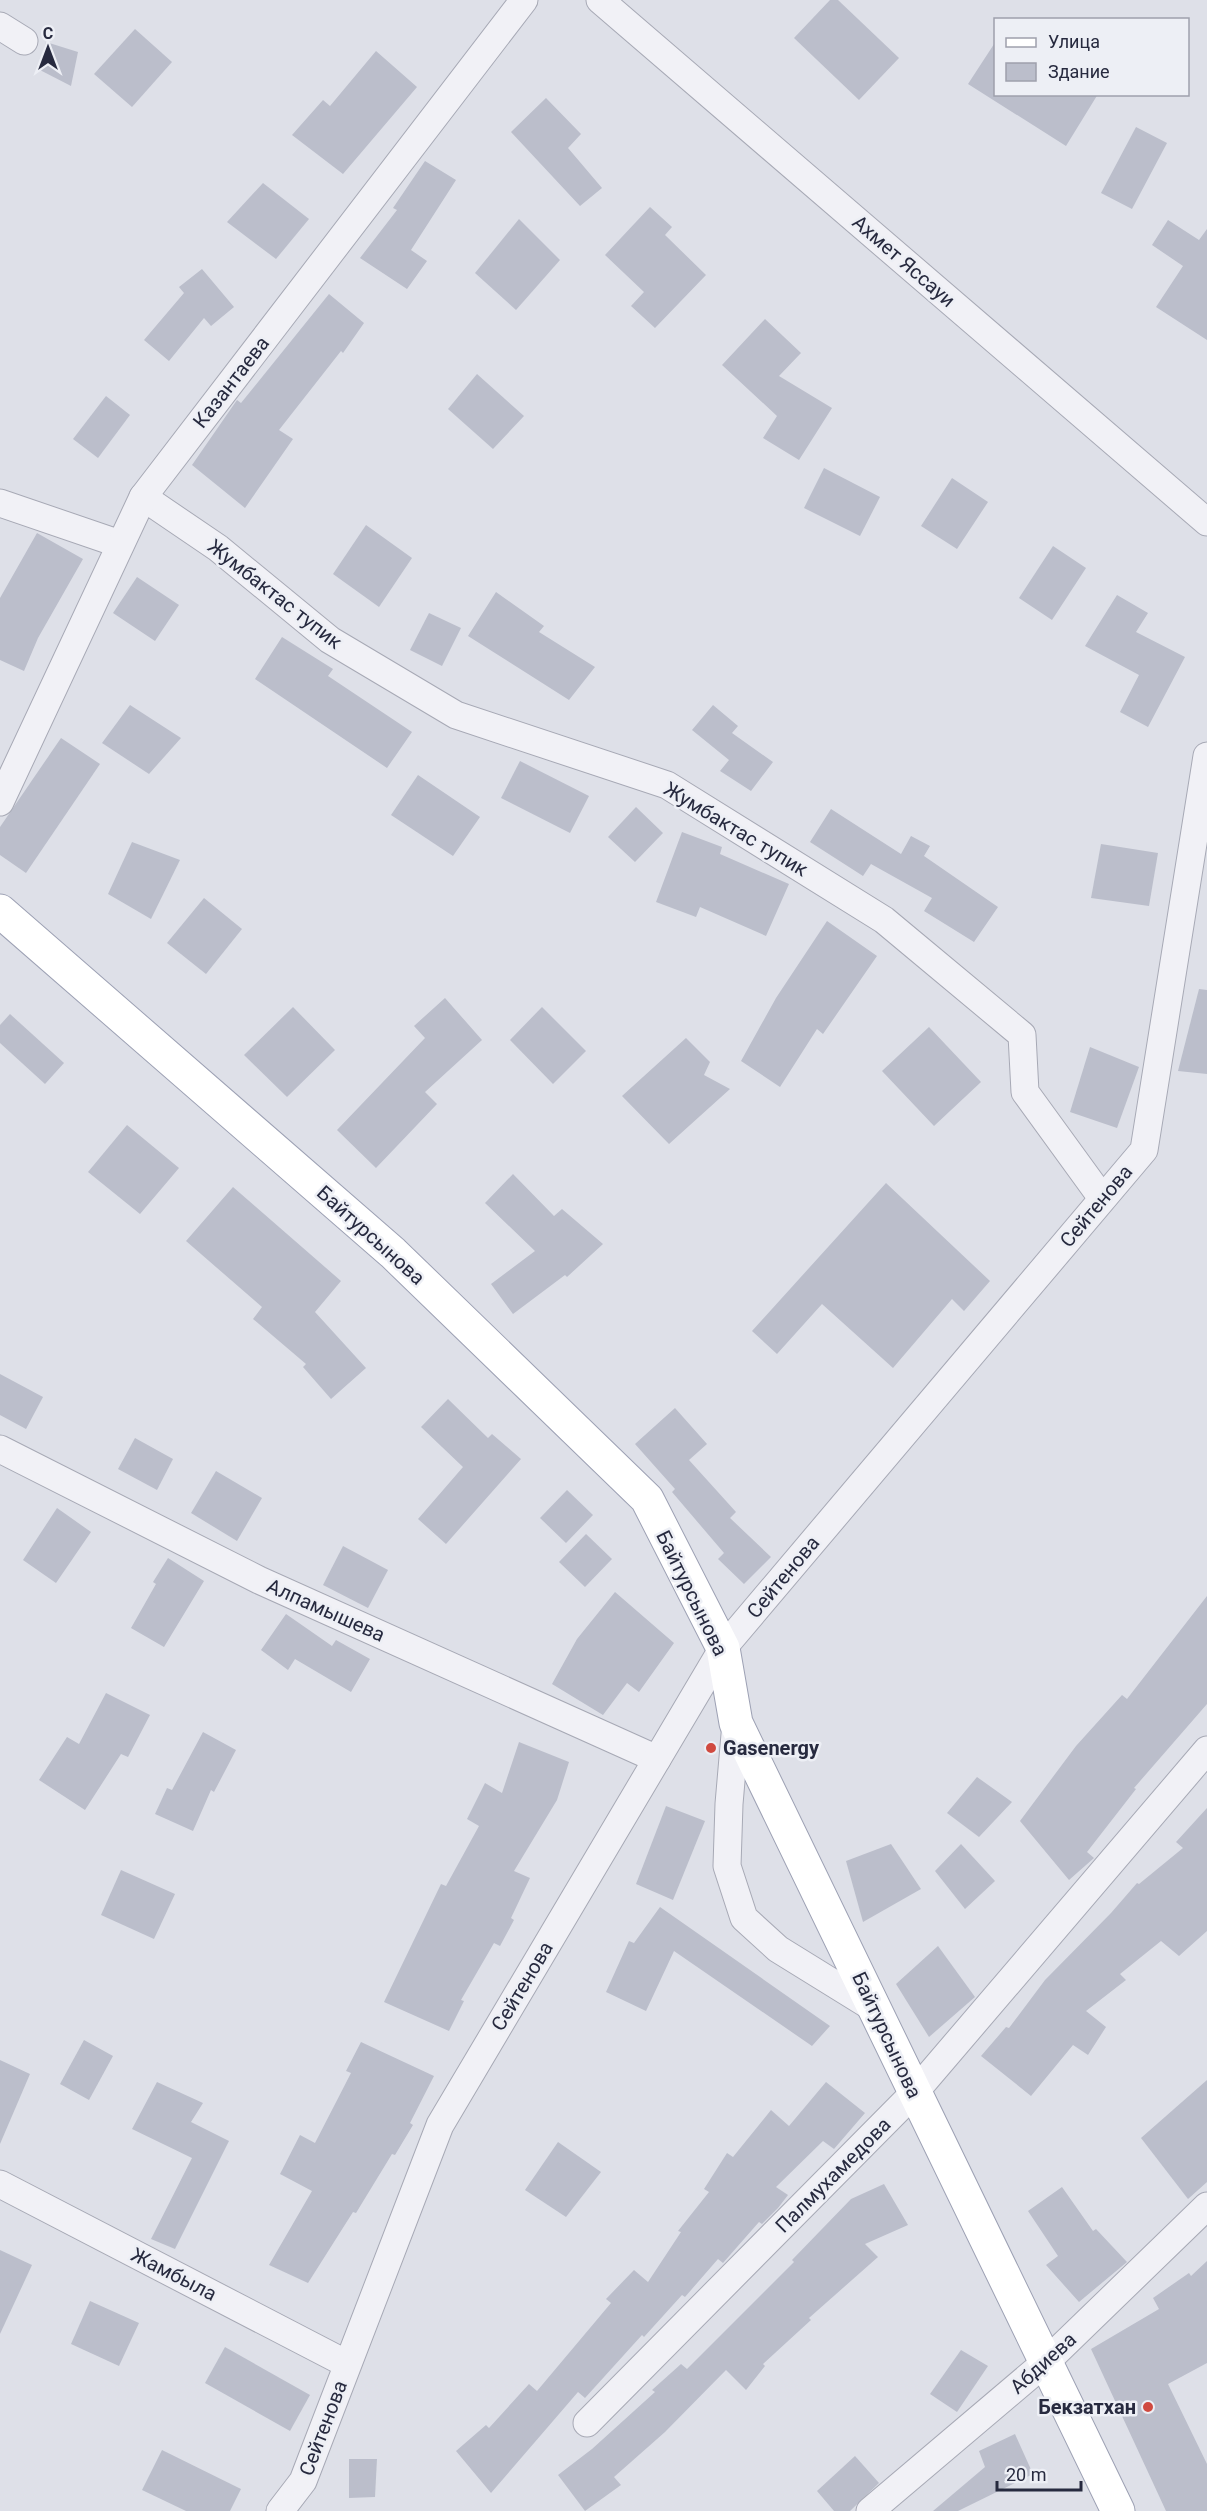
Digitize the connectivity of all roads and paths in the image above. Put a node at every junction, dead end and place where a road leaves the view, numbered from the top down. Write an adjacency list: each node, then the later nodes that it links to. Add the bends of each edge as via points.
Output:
1 (524, 0): 5 (street, Казантаева)
2 (600, 0): 7 (street, Ахмет Яссауи)
3 (0, 26): 4 (street)
4 (24, 41)
5 (143, 496): 8 (street, Казантаева); 12 (street, Жумбактас тупик, via 218,548 330,640 456,715 667,785 884,920 1022,1035 1025,1092)
6 (0, 503): 8 (street)
7 (1207, 522)
8 (120, 544): 10 (street, Казантаева)
9 (1207, 756): 12 (street, Сейтенова, via 1143,1150)
10 (0, 802)
11 (0, 911): 14 (main road, Байтурсынова, via 393,1253 647,1499)
12 (1102, 1198): 14 (street, Сейтенова)
13 (0, 1449): 17 (street, Алпамышева, via 259,1580)
14 (723, 1648): 15 (main road, Байтурсынова); 17 (street, Сейтенова)
15 (736, 1723): 18 (main road, Байтурсынова); 18 (street, via 728,1866 744,1918 778,1949)
16 (1207, 1750): 19 (street, Палмухамедова)
17 (657, 1759): 23 (street, Сейтенова, via 440,2125)
18 (875, 2009): 19 (main road, Байтурсынова)
19 (914, 2093): 22 (main road, Байтурсынова); 24 (street, Палмухамедова)
20 (0, 2184): 23 (street, Жамбыла)
21 (1207, 2206): 22 (street, Абдиева)
22 (1047, 2361): 26 (street, Абдиева); 27 (main road, Байтурсынова)
23 (347, 2364): 25 (street, Сейтенова, via 303,2481)
24 (587, 2423)
25 (280, 2511)
26 (870, 2511)
27 (1118, 2511)

